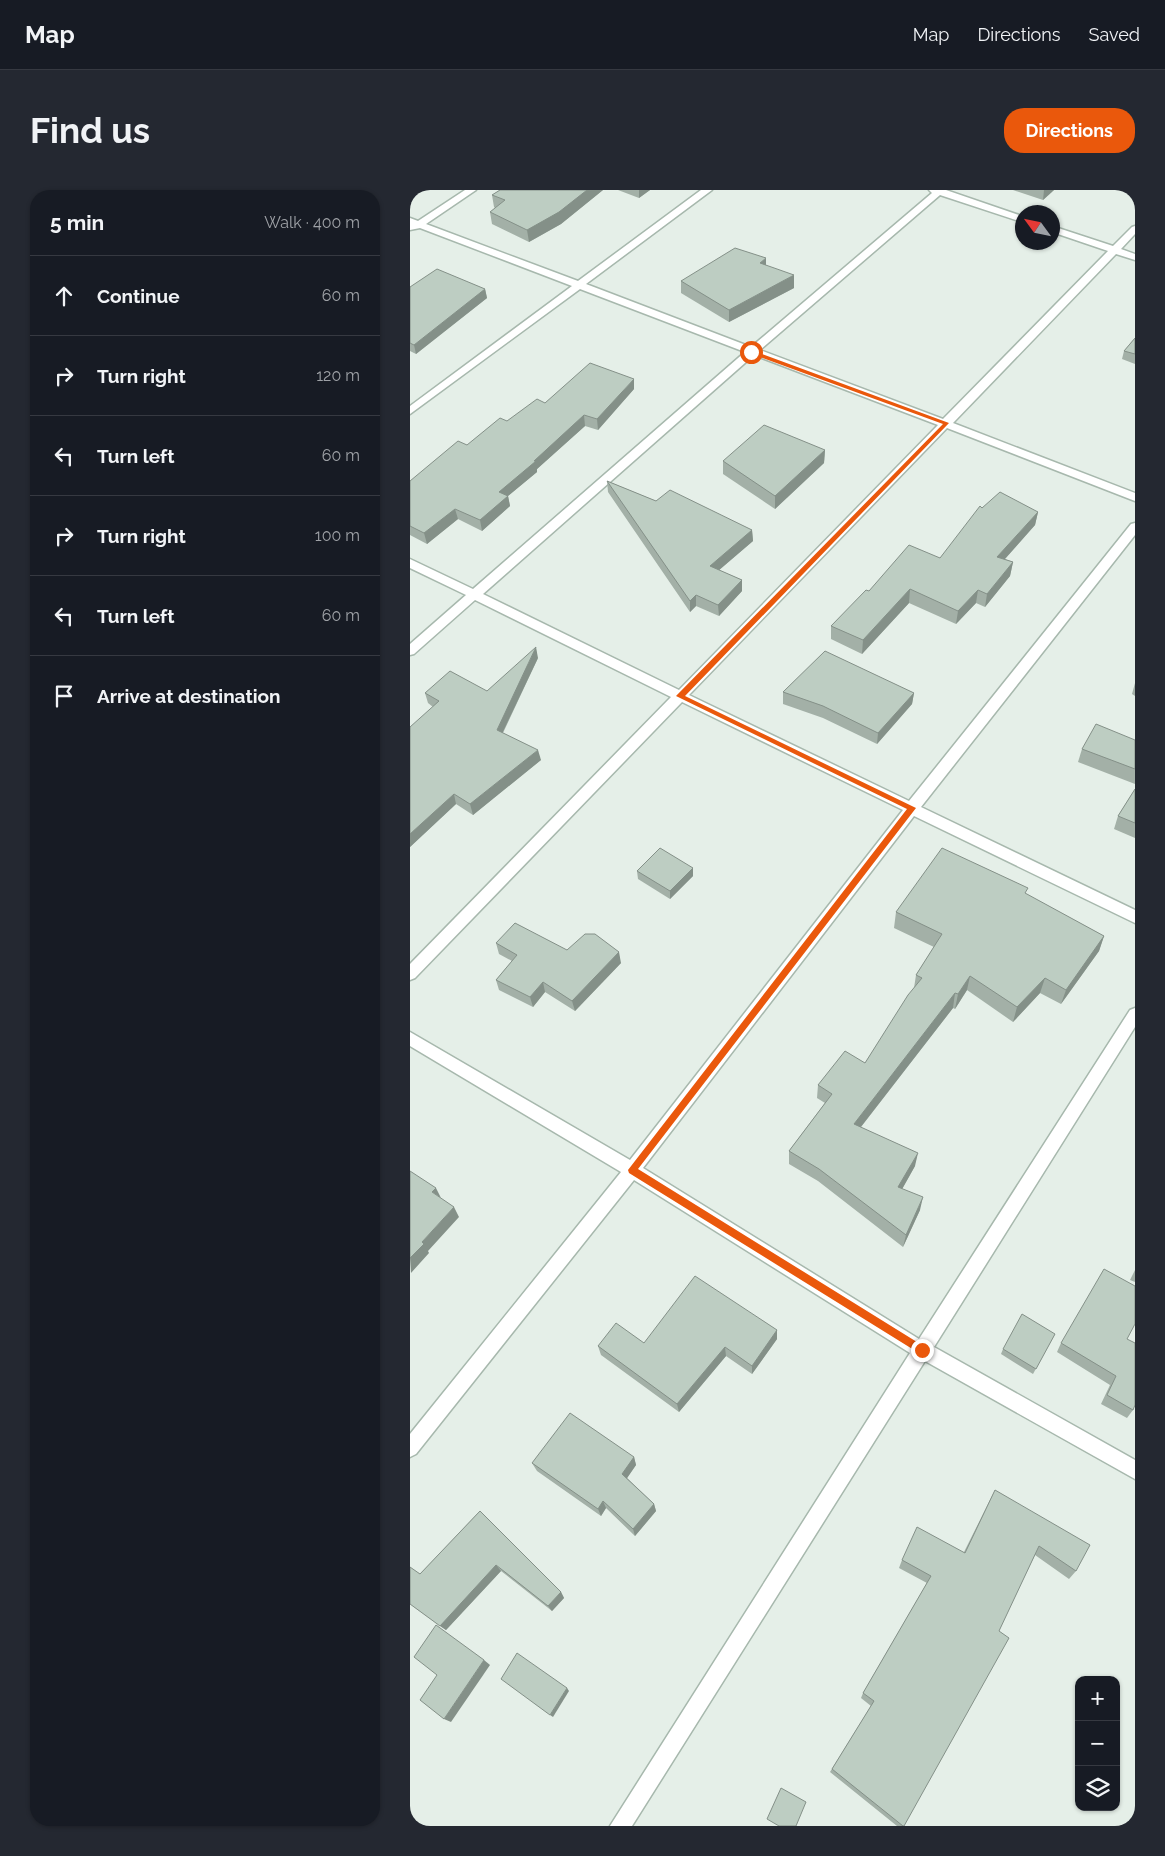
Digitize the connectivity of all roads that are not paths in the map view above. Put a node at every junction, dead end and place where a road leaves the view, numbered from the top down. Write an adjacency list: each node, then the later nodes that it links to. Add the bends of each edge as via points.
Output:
1 (471, 190): 5 (street)
2 (706, 190): 10 (street)
3 (938, 191): 4 (street); 11 (street)
4 (1015, 217)
5 (413, 225): 10 (street)
6 (1135, 230): 8 (street)
7 (1060, 232): 8 (street)
8 (1114, 250): 9 (street); 13 (street)
9 (1135, 257)
10 (578, 286): 11 (street); 12 (street)
11 (751, 352): 13 (street); 17 (street)
12 (410, 411)
13 (946, 423): 14 (street); 19 (street)
14 (1135, 497)
15 (1135, 528): 20 (street)
16 (410, 562): 17 (street)
17 (473, 594): 18 (street); 19 (street)
18 (410, 651)
19 (680, 696): 20 (street); 22 (street)
20 (912, 808): 21 (street); 25 (street)
21 (1135, 917)
22 (410, 974)
23 (1135, 1014): 26 (street)
24 (410, 1038): 25 (street)
25 (632, 1170): 26 (street); 27 (street)
26 (922, 1350): 28 (street); 29 (street)
27 (410, 1448)
28 (1135, 1470)
29 (620, 1826)

